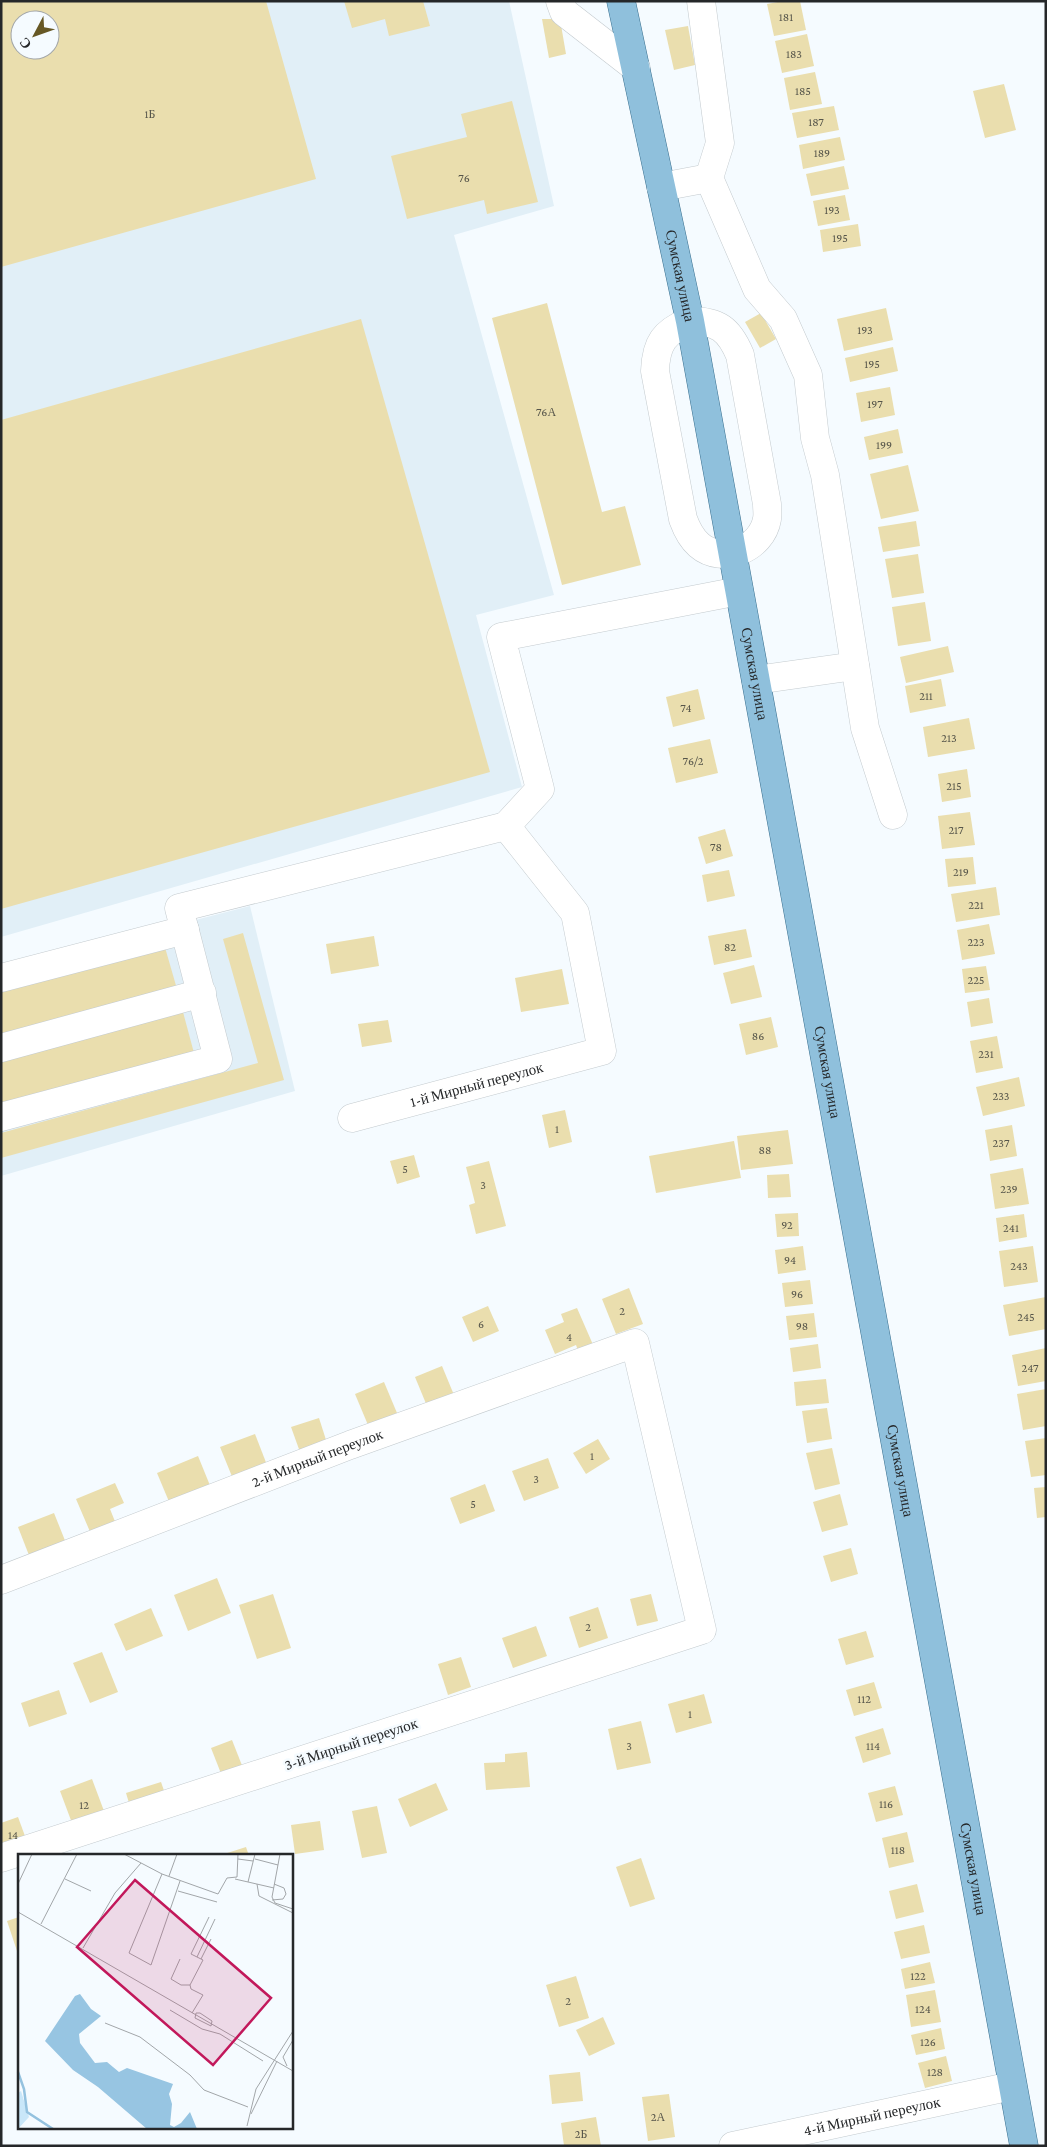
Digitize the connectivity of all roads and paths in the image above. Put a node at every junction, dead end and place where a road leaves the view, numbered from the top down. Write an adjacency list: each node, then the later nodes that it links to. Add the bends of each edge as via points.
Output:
1 (560, 1): 4 (street, via 564,12)
2 (621, 1): 4 (main road, Сумская улица)
3 (701, 1): 5 (street, via 720,143)
4 (636, 68): 6 (main road, Сумская улица)
5 (709, 178): 6 (street); 10 (street, via 757,289 782,319 808,375 815,438 825,475)
6 (661, 187): 7 (main road, Сумская улица)
7 (690, 321): 8 (main road, Сумская улица); 8 (street, via 706,321 722,328 734,340 740,355 767,504 767,520 760,536); 8 (street, via 674,327 662,339 656,354 655,371 679,501 689,535 701,547 716,553)
8 (733, 554): 9 (main road, Сумская улица)
9 (740, 591): 11 (main road, Сумская улица); 13 (street, via 501,637 540,789)
10 (855, 666): 11 (street); 12 (street, via 865,728)
11 (756, 680): 23 (main road, Сумская улица)
12 (893, 815)
13 (506, 826): 14 (street); 19 (street, 1-й Мирный переулок, via 575,913 602,1051)
14 (182, 919): 15 (street); 16 (street)
15 (1, 978)
16 (202, 993): 17 (street); 18 (street, via 218,1059)
17 (1, 1048)
18 (1, 1117)
19 (352, 1118)
20 (1, 1580): 21 (street, 2-й Мирный переулок, via 350,1444 635,1343)
21 (702, 1630): 22 (street, 3-й Мирный переулок)
22 (1, 1858)
23 (1012, 2086): 24 (street, 4-й Мирный переулок); 25 (main road, Сумская улица)
24 (733, 2146)
25 (1024, 2146)

